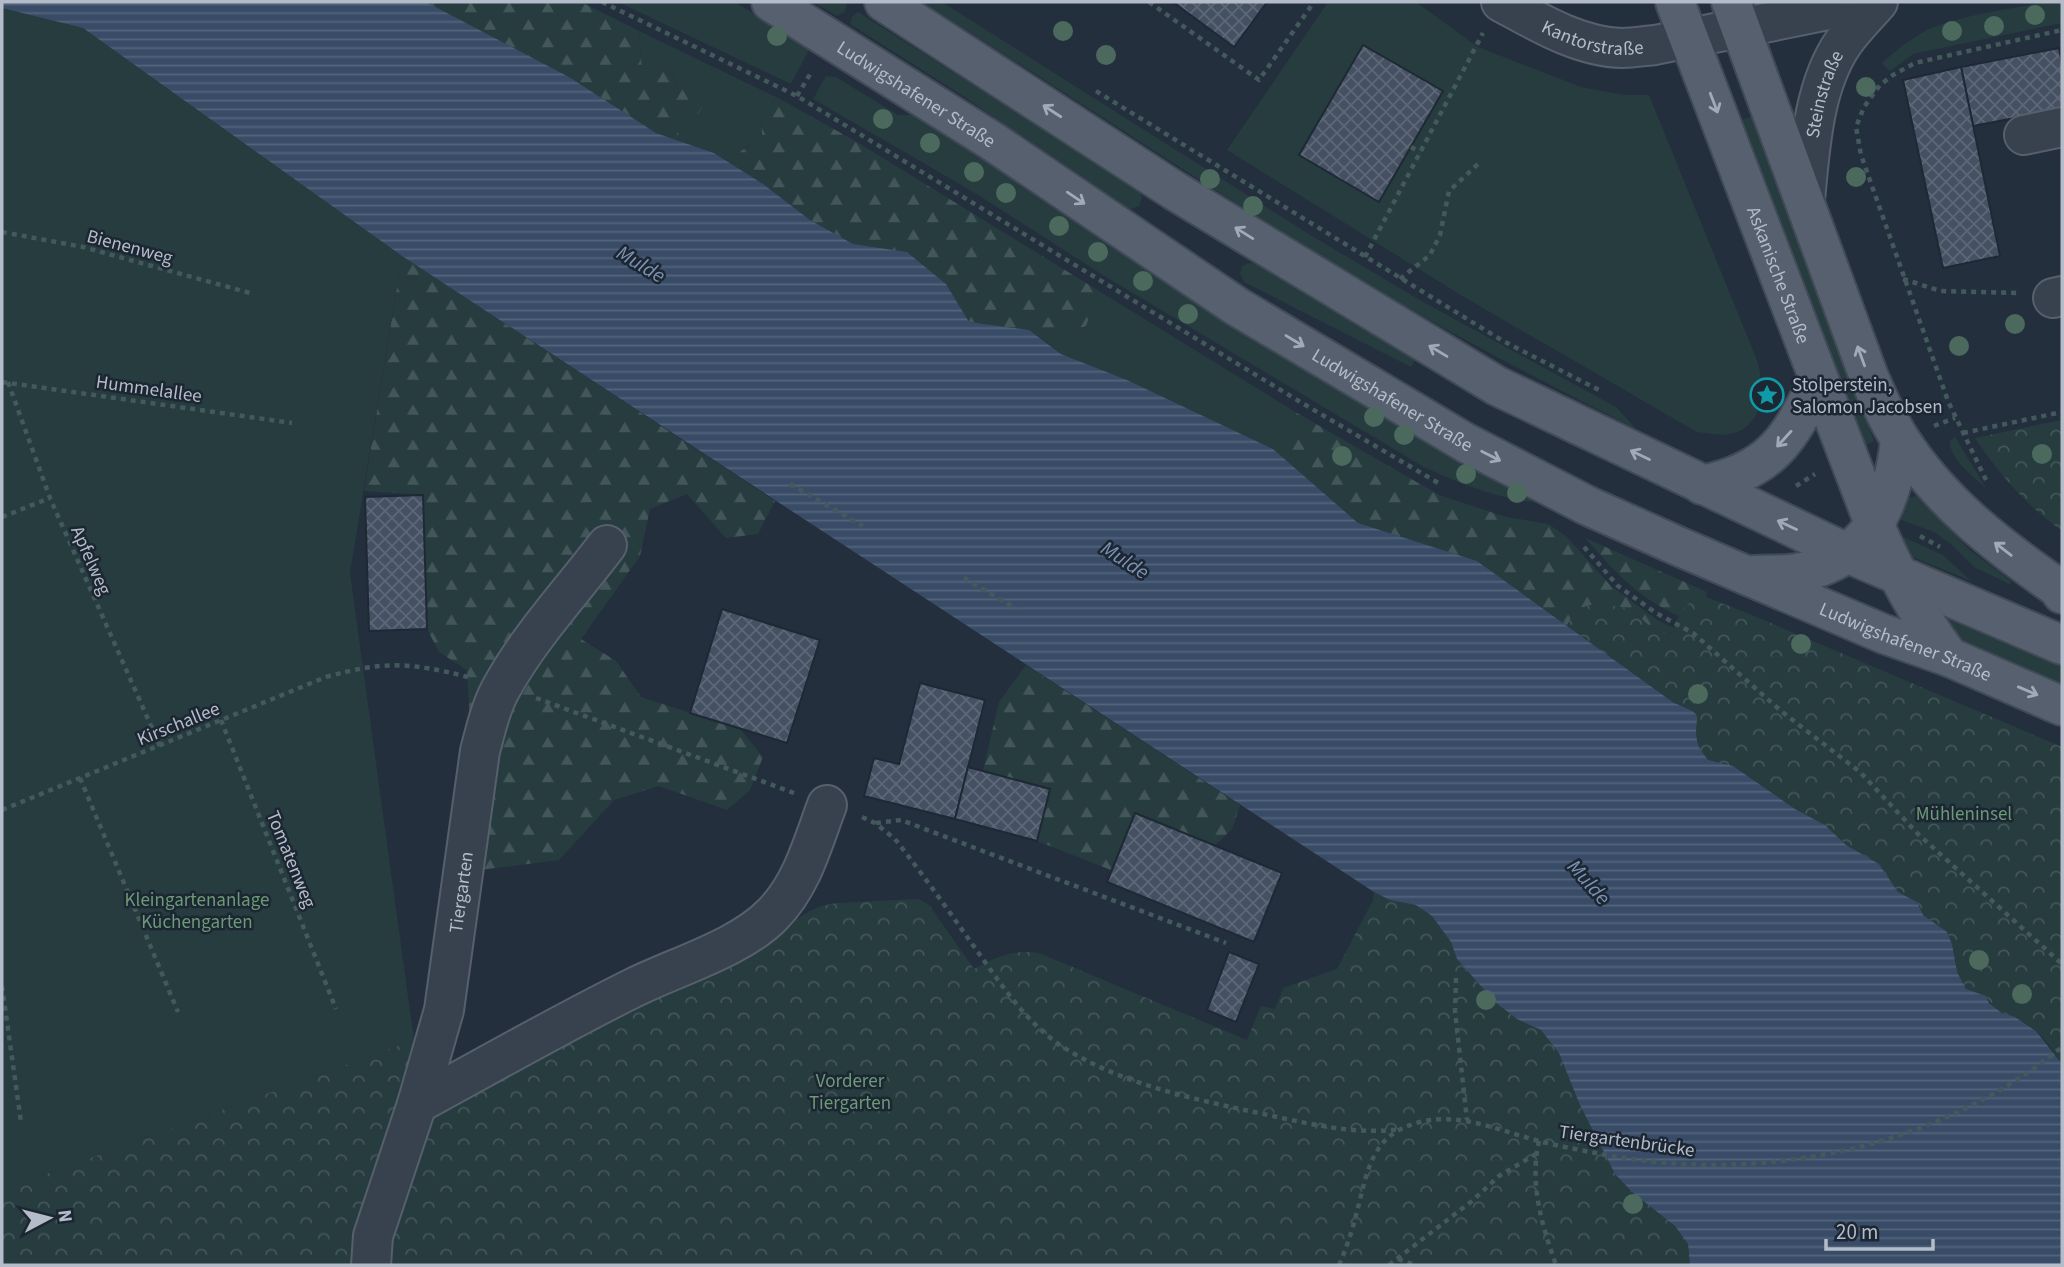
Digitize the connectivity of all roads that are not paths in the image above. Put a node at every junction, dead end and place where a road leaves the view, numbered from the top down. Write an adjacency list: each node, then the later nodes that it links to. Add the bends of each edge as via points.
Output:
1 (771, 2): 18 (main road, Ludwigshafener Straße, one-way to 18, via 992,141 1236,306 1466,443 1588,506)
2 (884, 2): 14 (main road, one-way to 2, via 1497,386 1175,191)
3 (1675, 2): 8 (main road, Askanische Straße)
4 (1868, 2): 7 (street)
5 (1878, 2): 11 (street, Steinstraße, via 1843,44 1830,70 1817,114)
6 (1494, 13): 8 (street, Kantorstraße, via 1620,48)
7 (1736, 14): 8 (street); 11 (main road)
8 (1690, 39): 12 (main road, Askanische Straße, one-way to 12)
9 (2062, 127): 10 (street)
10 (2024, 135)
11 (1805, 200): 13 (main road, one-way to 11, via 1869,377)
12 (1818, 381): 14 (main road, one-way to 14, via 1786,439 1741,475); 15 (main road, Askanische Straße)
13 (1900, 440): 15 (main road, via 1892,487); 20 (main road, one-way to 13, via 1951,504)
14 (1702, 485): 17 (main road, one-way to 14)
15 (1875, 526): 17 (main road); 19 (main road, Askanische Straße)
16 (607, 545): 25 (street, Tiergarten, via 526,649 488,719 447,991)
17 (1849, 554): 18 (main road, via 1796,573); 19 (main road)
18 (1744, 575): 22 (main road, Ludwigshafener Straße)
19 (1897, 576): 21 (main road); 22 (main road, Askanische Straße)
20 (2062, 594)
21 (2062, 645)
22 (1949, 657): 23 (main road, Ludwigshafener Straße, one-way to 23)
23 (2062, 706)
24 (827, 805): 25 (street, via 789,894 760,927 632,988)
25 (417, 1104): 26 (street, Tiergarten, via 373,1236)
26 (371, 1265)

